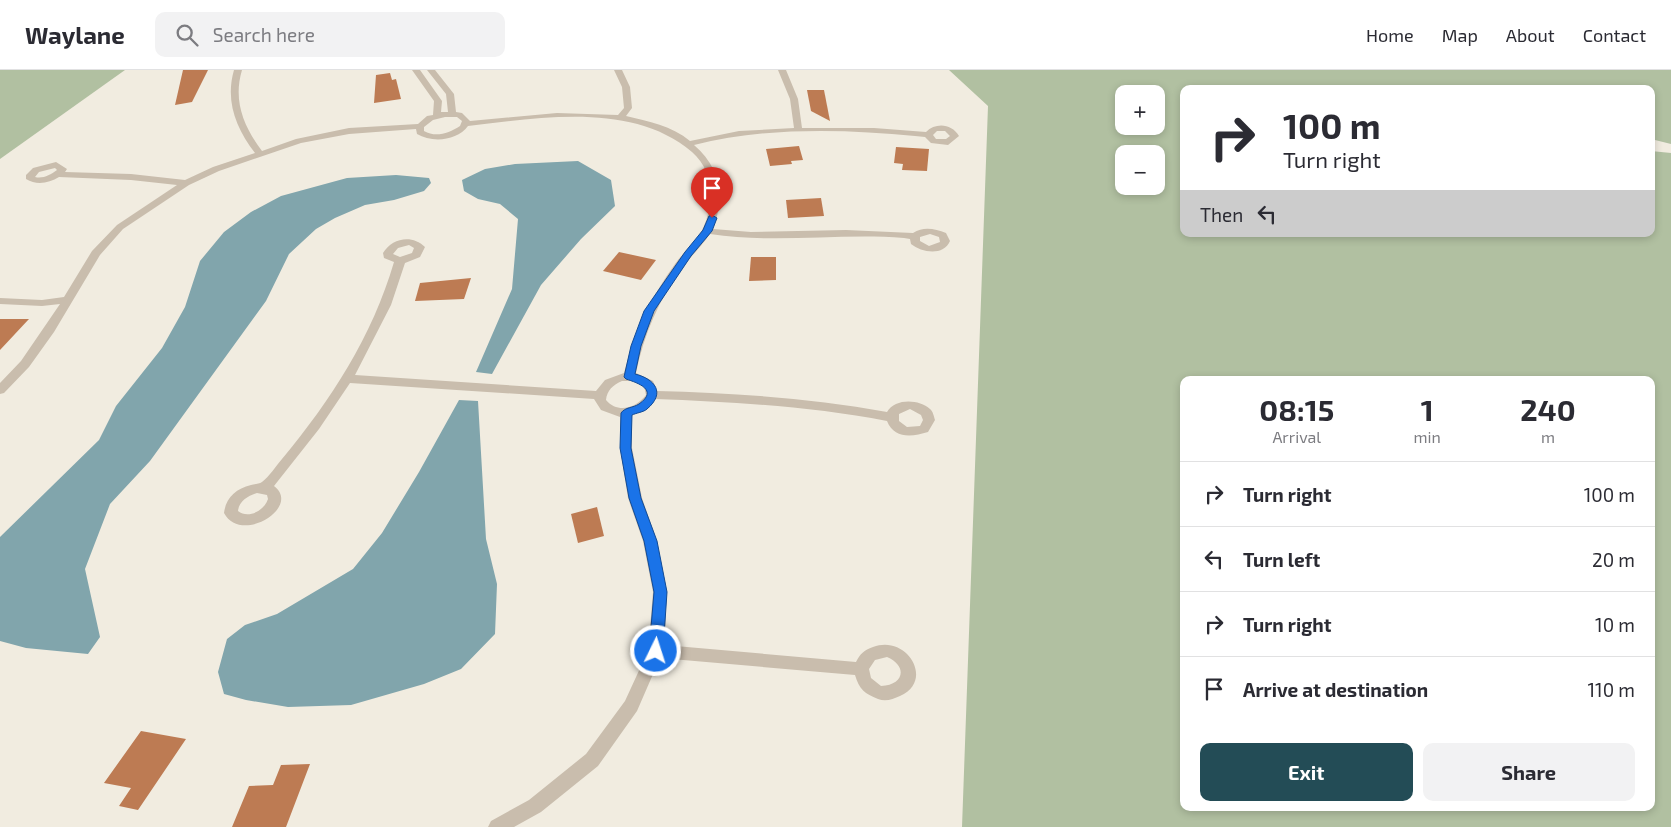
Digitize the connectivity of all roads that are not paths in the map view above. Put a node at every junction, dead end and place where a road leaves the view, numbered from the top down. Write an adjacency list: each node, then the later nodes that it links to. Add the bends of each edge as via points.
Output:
1 (238, 70): 14 (street, via 234,91 239,123)
2 (416, 70): 7 (street, via 438,102)
3 (431, 70): 6 (street, via 449,92 453,101)
4 (618, 70): 8 (street, via 626,87 628,108)
5 (782, 70): 11 (street, via 798,112)
6 (452, 114): 7 (street); 9 (street, via 464,117)
7 (437, 115): 10 (street)
8 (620, 118): 9 (street, via 562,114); 13 (street, via 636,120)
9 (466, 124): 10 (street, via 453,134 437,137 424,135)
10 (420, 126): 14 (street, via 350,131)
11 (798, 130): 12 (street, via 864,130); 13 (street, via 733,135)
12 (928, 135)
13 (691, 143): 17 (street, via 708,163 715,181 717,205)
14 (259, 153): 16 (street)
15 (59, 174): 16 (street)
16 (186, 183): 20 (street, via 120,228 96,252)
17 (707, 231): 18 (street, via 730,235 884,233); 22 (street, via 649,311)
18 (915, 236)
19 (400, 261): 23 (street, via 384,311)
20 (66, 300): 21 (street, via 42,303); 24 (street, via 25,364)
21 (0, 301)
22 (629, 377): 25 (street, via 607,384); 26 (street, via 644,380)
23 (348, 379): 25 (street); 29 (street, via 294,455)
24 (0, 390)
25 (600, 395): 27 (street, via 600,401 609,411)
26 (652, 395): 27 (street, via 643,406); 28 (street, via 739,398)
27 (626, 413): 30 (street, via 626,448 635,498 650,541 660,592)
28 (891, 417)
29 (264, 488)
30 (656, 651): 31 (street); 32 (street, via 631,706 592,760 534,806)
31 (861, 669)
32 (497, 827)

